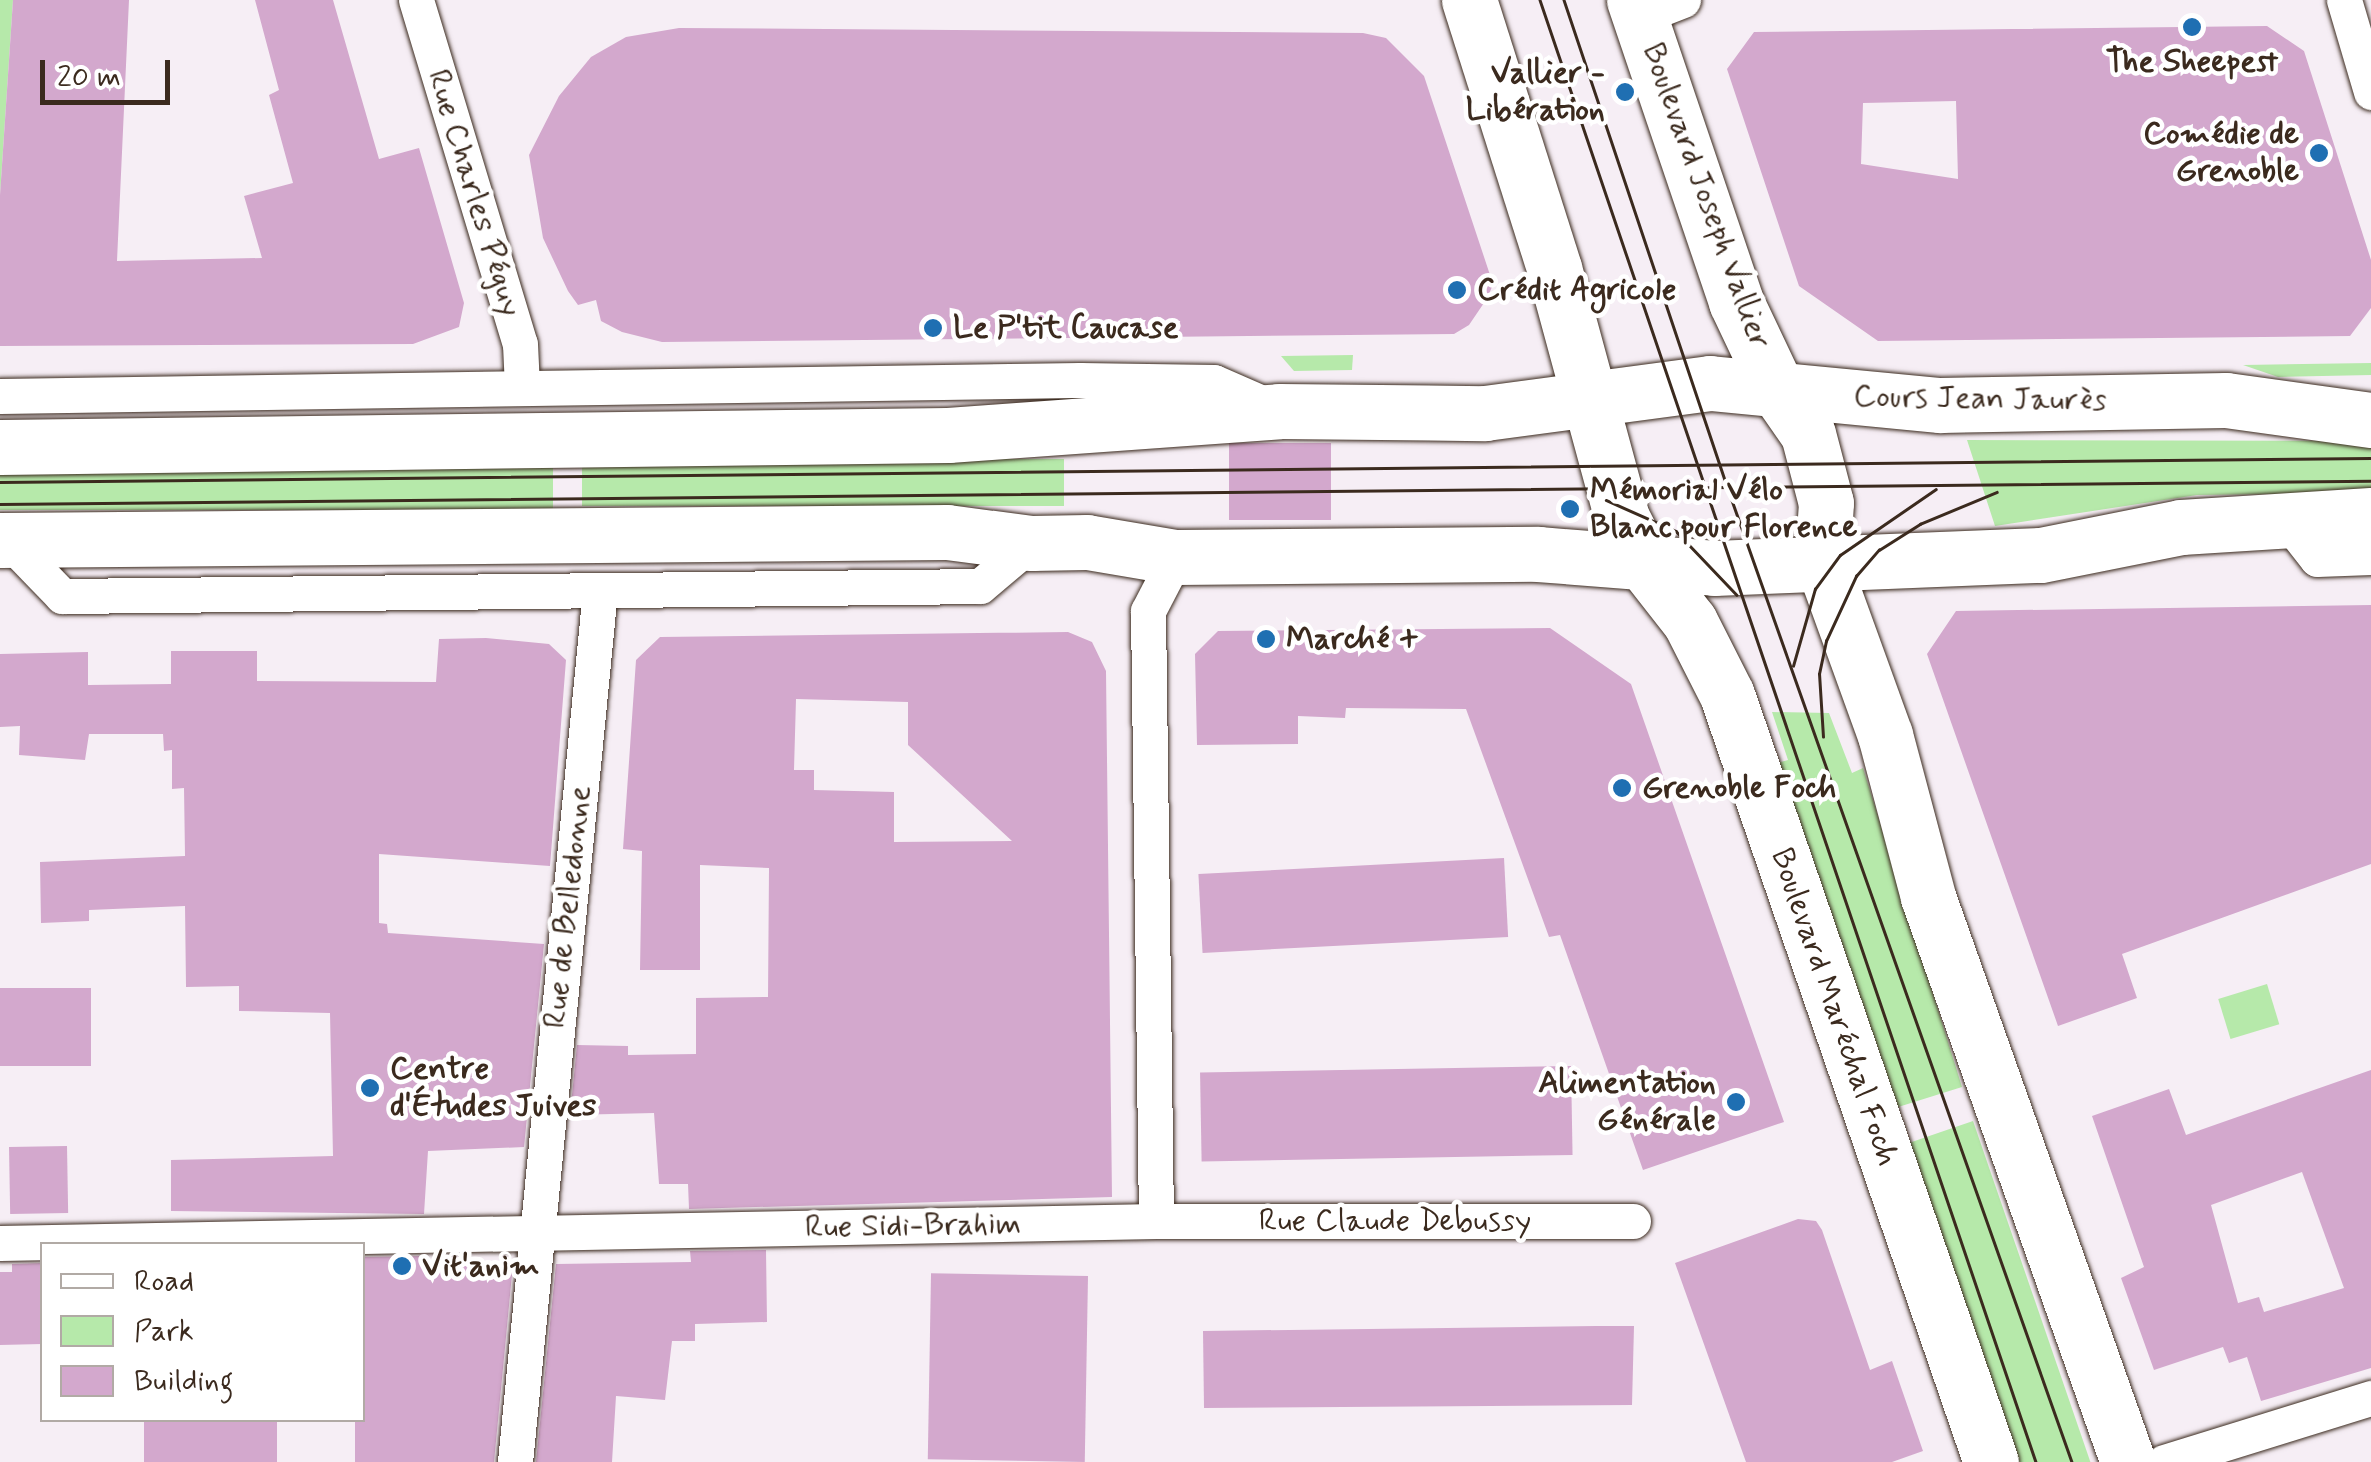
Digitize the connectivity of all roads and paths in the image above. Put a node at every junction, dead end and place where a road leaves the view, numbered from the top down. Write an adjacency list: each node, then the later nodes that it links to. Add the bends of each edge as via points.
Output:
1 (416, 0): 6 (street, Rue Charles Péguy, via 520,344)
2 (1469, 0): 9 (main road)
3 (2344, 0): 5 (street)
4 (1653, 5): 7 (main road, Boulevard Joseph Vallier, via 1736,302)
5 (2371, 92)
6 (522, 388): 8 (street); 10 (street, via 1214,382)
7 (1778, 392): 9 (main road, Cours Jean Jaurès, via 1710,384); 11 (main road, Cours Jean Jaurès, via 1940,405 2226,400); 19 (main road, Boulevard Joseph Vallier, via 1808,434 1826,502)
8 (0, 396)
9 (1591, 402): 10 (main road, Cours Jean Jaurès, via 1485,413); 20 (main road, via 1622,518)
10 (1279, 411): 12 (main road, Cours Jean Jaurès, via 948,435)
11 (2371, 420)
12 (0, 447)
13 (2371, 515): 14 (main road)
14 (2284, 517): 18 (street, via 2317,559); 19 (main road, via 2182,526 2041,555)
15 (4, 540): 16 (main road, via 947,532); 21 (street, via 62,596)
16 (1031, 543): 17 (main road, via 1088,542); 21 (street, via 980,586)
17 (1176, 557): 20 (main road, via 1538,554); 22 (street, via 1148,611)
18 (2371, 558)
19 (1822, 561): 20 (main road); 31 (main road, via 1885,734 1928,897)
20 (1647, 566): 30 (main road, Boulevard Maréchal Foch, via 1690,622 1727,696)
21 (600, 590): 24 (street, Rue de Belledonne)
22 (1156, 1221): 23 (street, Rue Claude Debussy); 24 (street, Rue Sidi-Brahim)
23 (1634, 1221)
24 (535, 1234): 26 (street, Rue Sidi-Brahim); 29 (street, Rue de Belledonne)
25 (40, 1242): 27 (street, Rue Sidi-Brahim)
26 (59, 1242)
27 (0, 1243)
28 (2371, 1398): 32 (street)
29 (515, 1462)
30 (1991, 1462)
31 (2128, 1462)
32 (2164, 1462)

